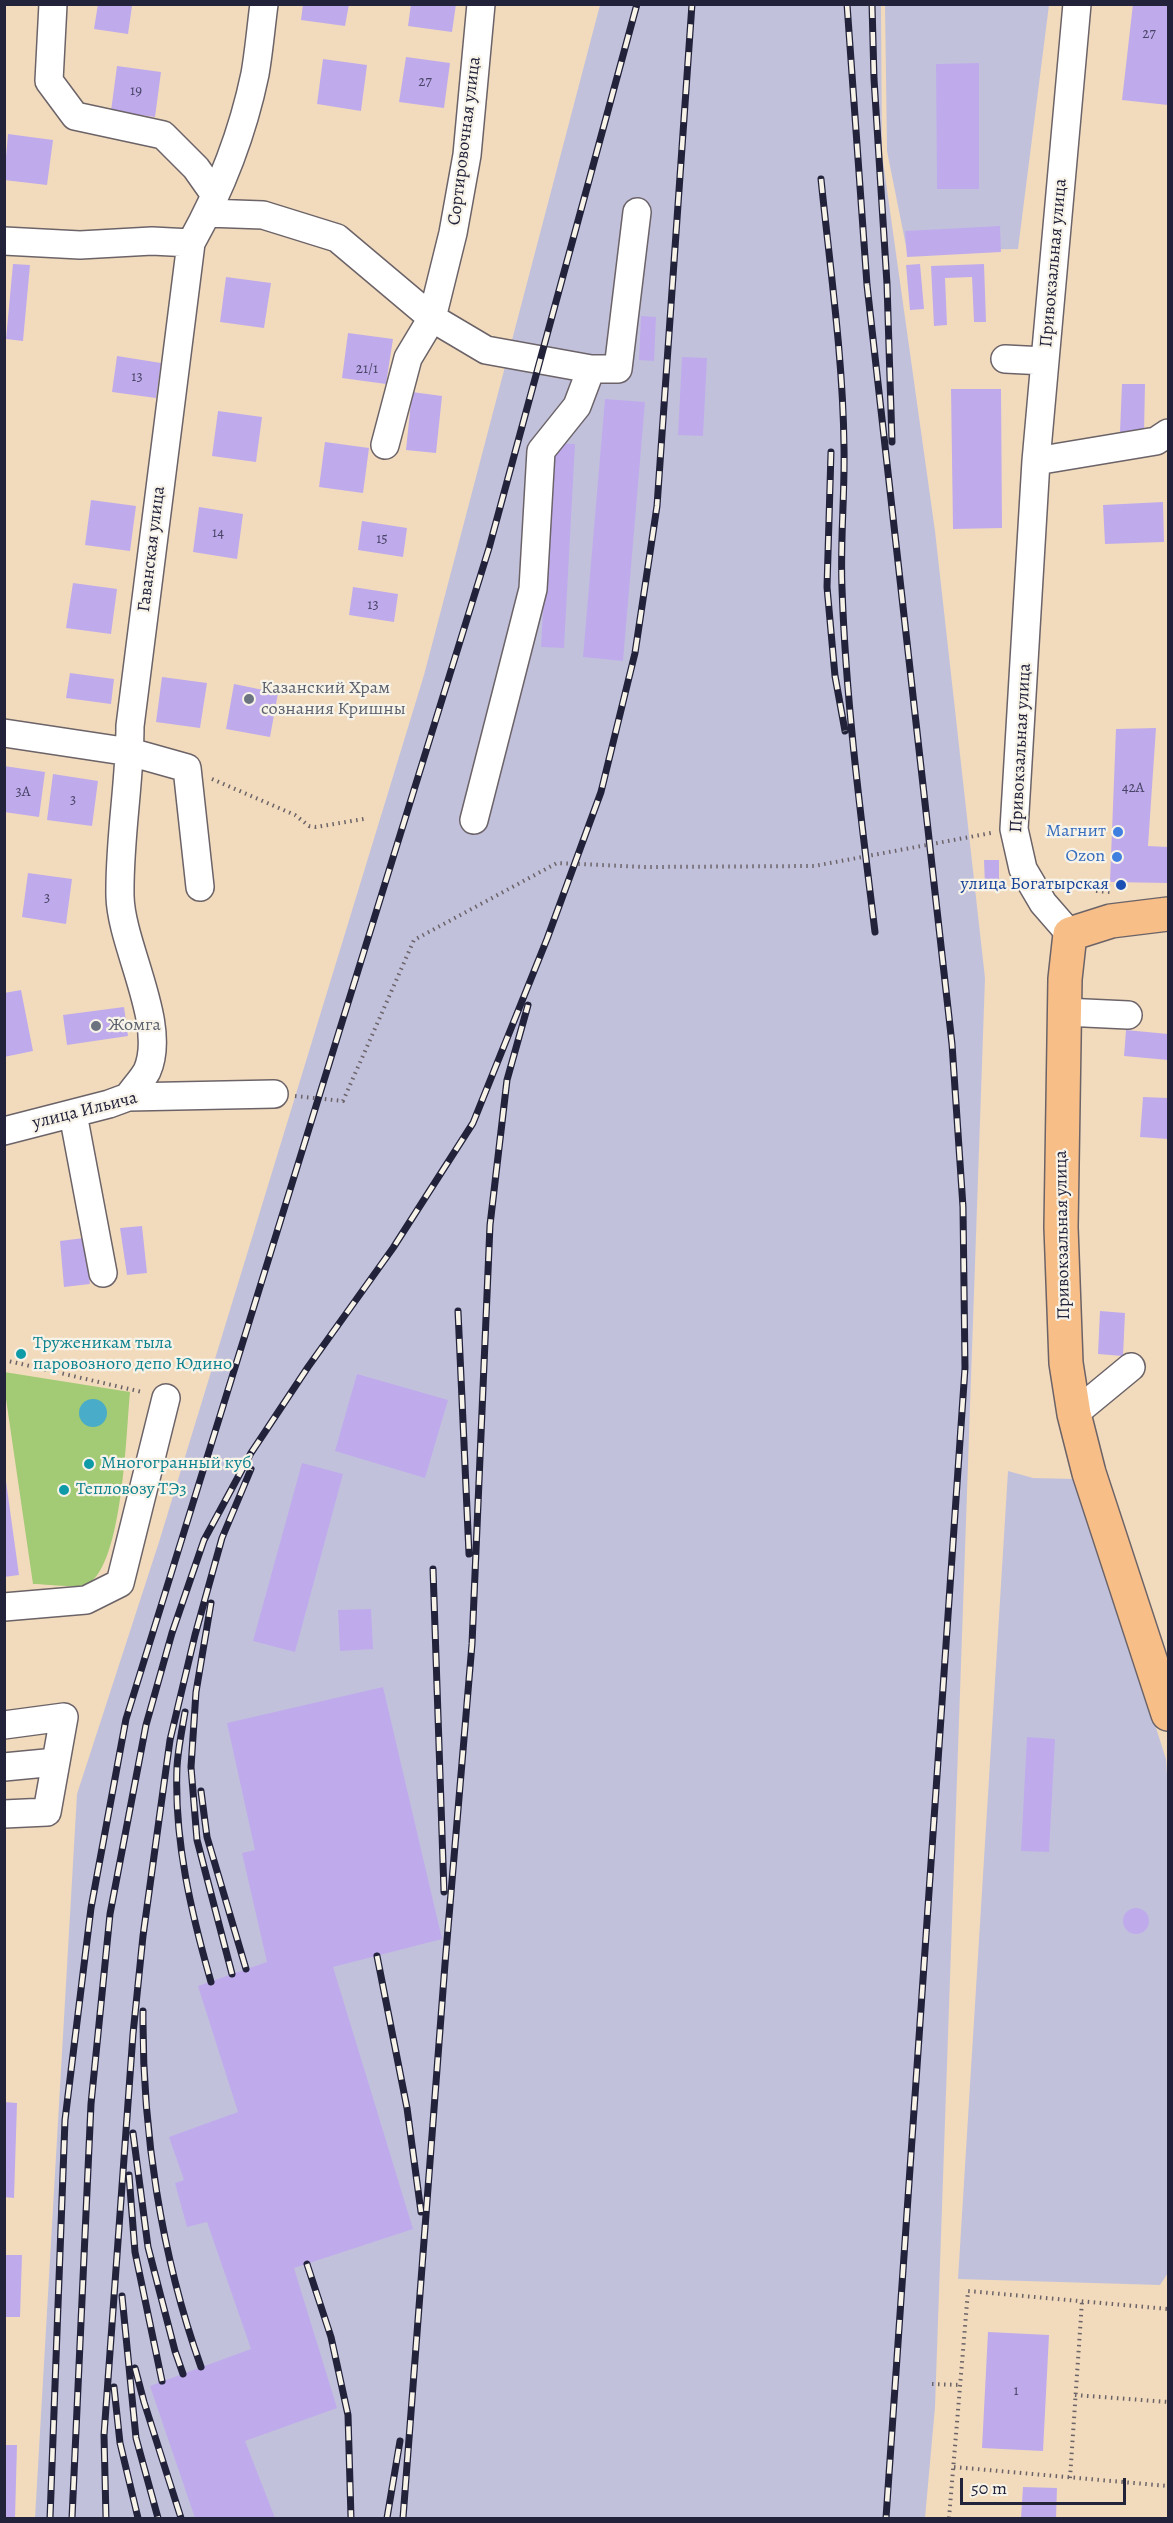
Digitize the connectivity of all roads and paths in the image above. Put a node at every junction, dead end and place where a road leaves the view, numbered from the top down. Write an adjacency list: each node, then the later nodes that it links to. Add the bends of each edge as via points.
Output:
1 (53, 4): 5 (street, via 50,81 75,116 163,135 196,168)
2 (264, 4): 5 (street, Гаванская улица, via 255,73 243,119)
3 (481, 4): 9 (street, Сортировочная улица, via 466,155 453,233)
4 (1077, 4): 11 (street, Привокзальная улица)
5 (211, 204): 8 (street, Гаванская улица); 9 (street, via 337,238)
6 (637, 212): 12 (street, via 618,369)
7 (4, 241): 8 (street, via 80,245)
8 (191, 243): 17 (street, Гаванская улица, via 130,726)
9 (432, 318): 12 (street, via 486,350); 14 (street, Сортировочная улица, via 408,358)
10 (1005, 359): 11 (street)
11 (1045, 361): 15 (street, Привокзальная улица)
12 (591, 369): 20 (street, via 577,406 541,451 532,589)
13 (1168, 433): 15 (street, via 1155,441)
14 (385, 445)
15 (1036, 461): 21 (street, Привокзальная улица)
16 (4, 733): 17 (street)
17 (130, 752): 18 (street); 28 (street, Гаванская улица, via 120,898 152,1038 146,1072)
18 (187, 768): 19 (path, via 295,815 309,826); 22 (street)
19 (364, 819)
20 (474, 820)
21 (1014, 829): 24 (street, Привокзальная улица, via 1023,869 1043,903); 27 (path, via 814,866 557,863 414,940 343,1101)
22 (200, 887)
23 (1168, 914): 24 (main road, via 1111,921)
24 (1070, 934): 25 (main road, Привокзальная улица)
25 (1064, 1012): 26 (street); 35 (main road, Привокзальная улица, via 1061,1227 1066,1363)
26 (1128, 1015)
27 (274, 1094): 28 (street, улица Ильича)
28 (128, 1096): 29 (street, улица Ильича)
29 (73, 1114): 30 (street, улица Ильича); 31 (street)
30 (4, 1131)
31 (103, 1273)
32 (4, 1360): 34 (path)
33 (1131, 1367): 35 (street)
34 (166, 1398): 36 (street, via 120,1583 86,1600)
35 (1074, 1414): 37 (main road, Привокзальная улица, via 1089,1473)
36 (4, 1607)
37 (1166, 1698)
38 (4, 1725): 39 (street, via 64,1717)
39 (56, 1762): 40 (street); 41 (street, via 47,1812)
40 (4, 1767)
41 (4, 1814)
42 (1082, 2301): 43 (path); 45 (path, via 968,2290); 46 (path)
43 (1168, 2309)
44 (932, 2384): 45 (path)
45 (961, 2385): 48 (path)
46 (1076, 2395): 47 (path); 49 (path)
47 (1168, 2402)
48 (954, 2468): 49 (path); 51 (path)
49 (1070, 2478): 50 (path)
50 (1168, 2486)
51 (949, 2518)

